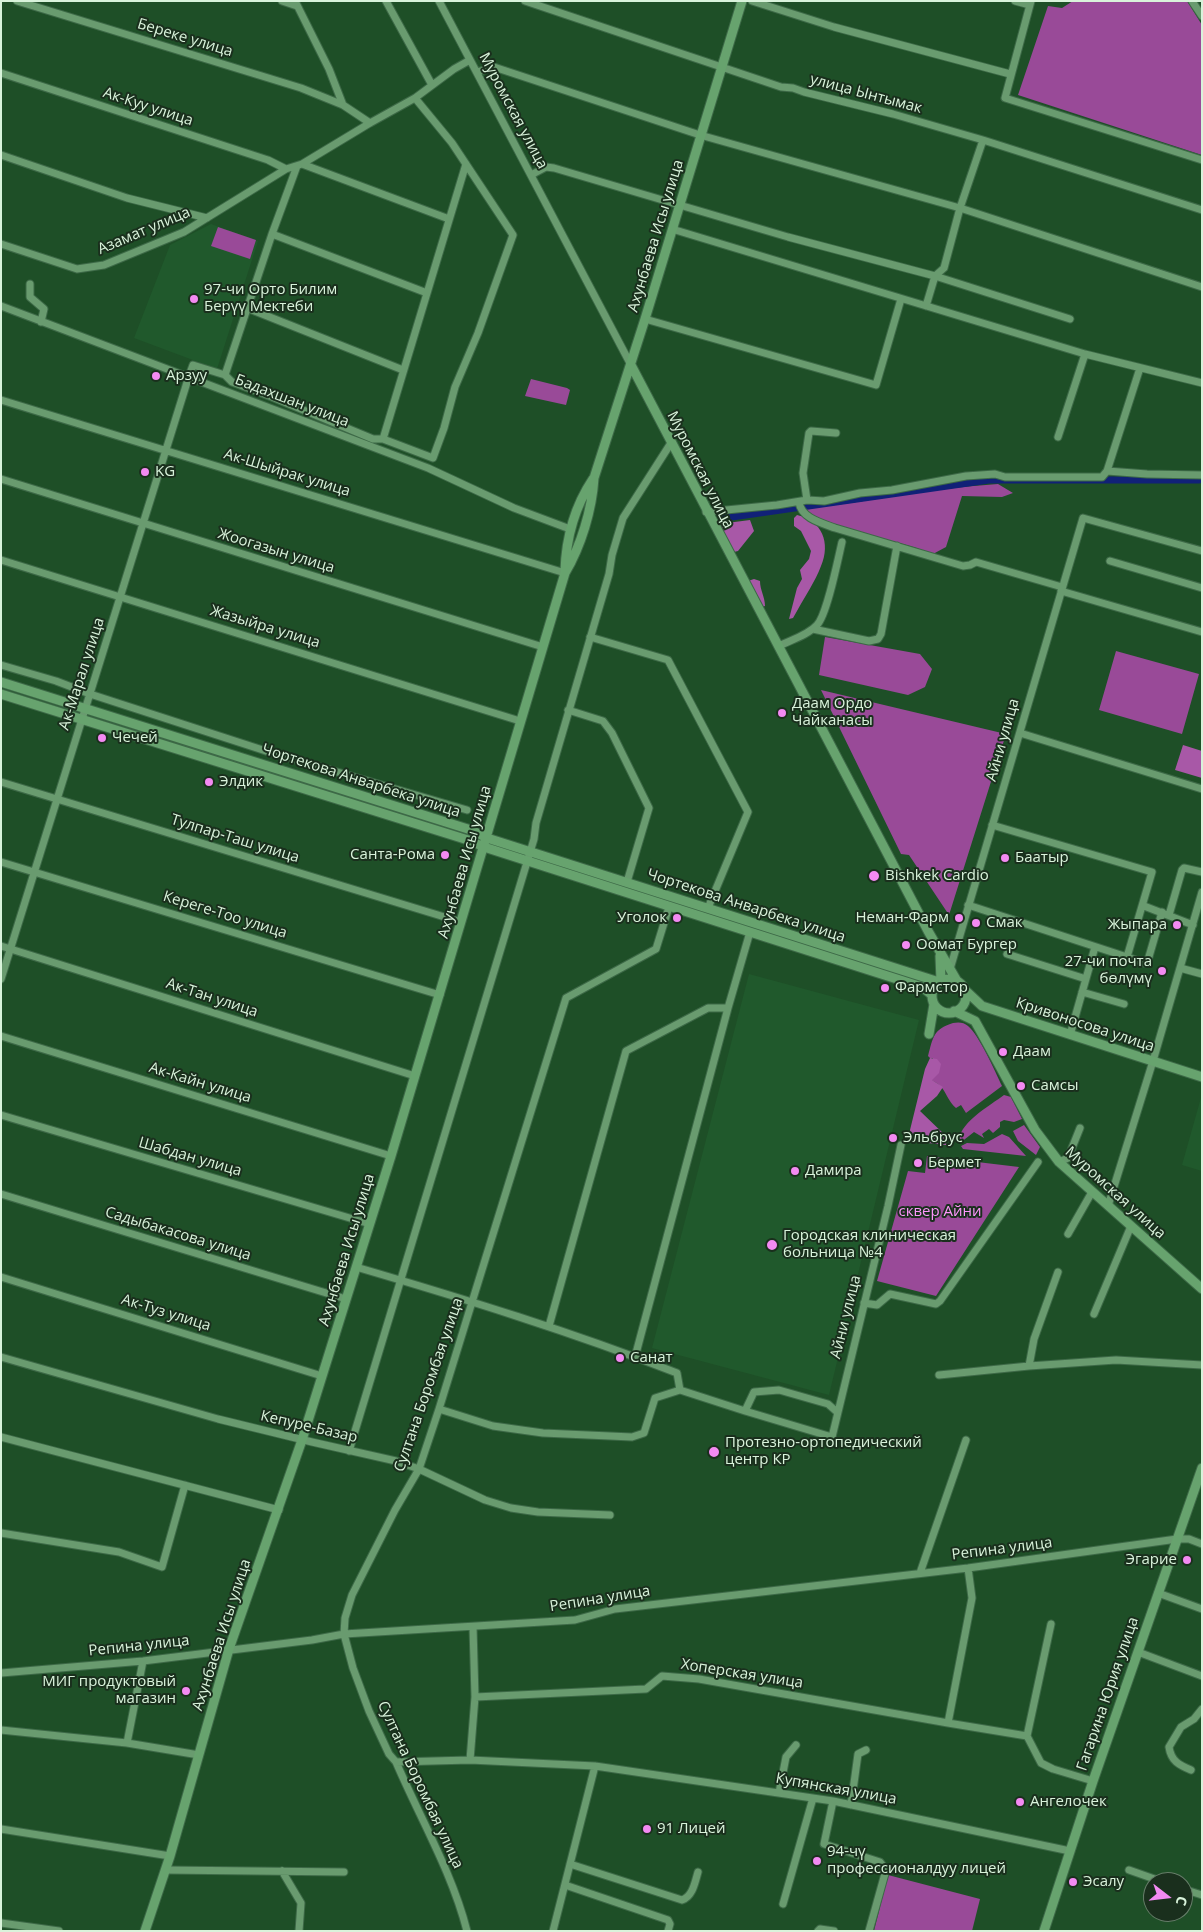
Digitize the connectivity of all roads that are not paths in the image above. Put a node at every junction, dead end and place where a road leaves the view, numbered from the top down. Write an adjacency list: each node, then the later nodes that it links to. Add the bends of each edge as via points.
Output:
1 (17, 1): 20 (street, Береке улица, via 301,88)
2 (282, 1): 11 (street)
3 (386, 1): 18 (street)
4 (439, 1): 13 (street, Муромская улица)
5 (526, 1): 14 (street, улица Ынтымак)
6 (742, 1): 14 (main road, Ахунбаева Исы улица)
7 (752, 1): 17 (street, via 834,27)
8 (1015, 1): 10 (street)
9 (1192, 1): 12 (street)
10 (1031, 3): 17 (street)
11 (296, 4): 20 (street, via 329,68)
12 (1202, 16)
13 (470, 60): 15 (street, Муромская улица); 18 (street, Азамат улица)
14 (721, 66): 22 (main road, Ахунбаева Исы улица); 23 (street, улица Ынтымак, via 781,87)
15 (477, 72): 22 (street, via 494,67); 29 (street, Муромская улица)
16 (1, 73): 28 (street, Ак-Куу улица, via 259,157)
17 (1010, 74): 25 (street, via 1004,98)
18 (432, 85): 19 (street, Азамат улица)
19 (415, 98): 21 (street, Азамат улица); 26 (street)
20 (343, 105): 21 (street, Береке улица)
21 (370, 123): 27 (street, Азамат улица)
22 (700, 135): 30 (main road, Ахунбаева Исы улица); 31 (street)
23 (983, 140): 31 (street); 32 (street, улица Ынтымак)
24 (1, 155): 33 (street, via 127,198)
25 (1202, 160)
26 (466, 164): 34 (street); 59 (street, via 513,235 455,387 433,458)
27 (300, 165): 28 (street, Азамат улица); 34 (street); 36 (street)
28 (286, 169): 33 (street, Азамат улица)
29 (530, 175): 30 (street, via 554,168); 50 (street, Муромская улица)
30 (679, 205): 35 (main road, Ахунбаева Исы улица); 38 (street, via 788,238)
31 (960, 208): 38 (street, via 944,268); 40 (street)
32 (1202, 210)
33 (207, 218): 37 (street, Азамат улица, via 184,232 104,264 77,269)
34 (449, 219): 41 (street)
35 (672, 229): 42 (street); 47 (main road, Ахунбаева Исы улица)
36 (272, 234): 41 (street); 45 (street)
37 (1, 244)
38 (935, 276): 44 (street); 48 (street)
39 (30, 284): 46 (street, via 30,297 44,309)
40 (1202, 287)
41 (427, 293): 52 (street)
42 (901, 299): 44 (street); 47 (street, via 876,385)
43 (1, 306): 46 (street, Бадахшан улица)
44 (926, 306): 49 (street)
45 (247, 308): 52 (street); 53 (street)
46 (42, 317): 54 (street, Бадахшан улица)
47 (645, 319): 50 (main road, Ахунбаева Исы улица)
48 (1070, 319)
49 (1085, 354): 51 (street); 58 (street)
50 (631, 365): 60 (main road, Муромская улица); 64 (main road, Ахунбаева Исы улица)
51 (1140, 368): 55 (street); 62 (street)
52 (403, 370): 59 (street)
53 (225, 375): 54 (street, via 193,365); 59 (street, via 232,382 374,439)
54 (189, 376): 61 (street, Ак-Марал улица); 69 (street, Бадахшан улица, via 428,468)
55 (1202, 383)
56 (1, 400): 61 (street, Ак-Шыйрак улица)
57 (836, 433): 66 (street, via 809,433)
58 (1058, 437)
59 (383, 439)
60 (671, 443): 67 (main road, Муромская улица); 81 (street, via 623,518)
61 (166, 449): 68 (street, Ак-Марал улица); 75 (street, Ак-Шыйрак улица)
62 (1107, 471): 63 (street); 66 (street, via 1102,477 1094,478 966,476)
63 (1202, 475)
64 (594, 478): 69 (main road, Ахунбаева Исы улица, via 585,491); 75 (main road, Ахунбаева Исы улица, via 582,532)
65 (1, 479): 68 (street, Жоогазын улица)
66 (802, 504): 67 (street); 71 (street, via 816,522)
67 (706, 512): 82 (main road, Муромская улица)
68 (142, 524): 78 (street, Ак-Марал улица); 83 (street, Жоогазын улица)
69 (570, 529): 75 (main road, Ахунбаева Исы улица)
70 (842, 542): 79 (street, via 822,617)
71 (898, 546): 77 (street, via 963,566 976,562); 79 (street, via 878,639 869,641)
72 (1202, 551): 77 (street, Айни улица, via 1083,518)
73 (1, 560): 78 (street, Жазыйра улица)
74 (1110, 560): 76 (street)
75 (565, 573): 83 (main road, Ахунбаева Исы улица)
76 (1202, 588)
77 (1062, 589): 80 (street); 92 (street, Айни улица)
78 (121, 597): 87 (street, Ак-Марал улица); 91 (street, Жазыйра улица)
79 (813, 629): 82 (street)
80 (1202, 632)
81 (590, 637): 89 (street); 110 (street, via 668,660 748,812)
82 (779, 646): 118 (main road, Муромская улица)
83 (542, 647): 91 (main road, Ахунбаева Исы улица)
84 (1, 665): 87 (street, via 56,680)
85 (1, 682): 88 (main road, Чортекова Анварбека улица)
86 (1, 694): 90 (main road, Чортекова Анварбека улица)
87 (90, 694): 88 (street, Ак-Марал улица); 96 (street, via 269,752)
88 (85, 708): 90 (street, Ак-Марал улица); 98 (main road, Чортекова Анварбека улица, via 471,830)
89 (568, 710): 100 (street); 105 (street, via 603,721 649,808)
90 (83, 719): 95 (street, Ак-Марал улица); 99 (main road, Чортекова Анварбека улица)
91 (520, 721): 98 (main road, Ахунбаева Исы улица)
92 (1020, 733): 94 (street); 97 (street, Айни улица)
93 (1, 782): 95 (street, Тулпар-Таш улица)
94 (1202, 789)
95 (56, 799): 103 (street, Ак-Марал улица); 112 (street, Тулпар-Таш улица)
96 (467, 810)
97 (992, 825): 107 (street, Айни улица); 109 (street, via 1152,872)
98 (486, 838): 99 (main road, Ахунбаева Исы улица); 100 (main road, Чортекова Анварбека улица)
99 (484, 847): 101 (main road, Чортекова Анварбека улица); 112 (main road, Ахунбаева Исы улица)
100 (530, 852): 101 (street); 105 (main road, Чортекова Анварбека улица)
101 (527, 861): 108 (main road, Чортекова Анварбека улица); 157 (street)
102 (1, 862): 103 (street, Кереге-Тоо улица)
103 (34, 872): 117 (street, Ак-Марал улица); 130 (street, Кереге-Тоо улица)
104 (1202, 872): 111 (street, via 1182,870)
105 (627, 882): 110 (main road, Чортекова Анварбека улица)
106 (1202, 892): 113 (street)
107 (968, 905): 116 (street); 122 (street, Айни улица)
108 (669, 906): 114 (main road, Чортекова Анварбека улица); 160 (street, Султана Боромбая улица, via 656,949 566,998)
109 (1144, 906): 111 (street); 120 (street)
110 (708, 908): 126 (main road, Чортекова Анварбека улица)
111 (1166, 914): 113 (street); 120 (street, via 1148,960 1144,963)
112 (461, 922): 130 (main road, Ахунбаева Исы улица)
113 (1193, 925): 121 (street)
114 (750, 932): 131 (main road, Чортекова Анварбека улица, via 922,987); 134 (street)
115 (1, 946): 117 (street, Ак-Тан улица)
116 (1096, 947): 120 (street); 125 (street)
117 (12, 949): 124 (street, Ак-Марал улица); 140 (street, Ак-Тан улица)
118 (938, 951): 122 (main road); 126 (main road)
119 (1007, 954): 125 (street)
120 (1127, 957)
121 (1180, 968): 123 (street); 139 (street)
122 (950, 969): 127 (main road)
123 (1202, 974)
124 (1, 979)
125 (1086, 979): 129 (street)
126 (940, 981): 127 (main road); 131 (main road, via 933,989)
127 (957, 981): 128 (main road)
128 (965, 990): 133 (main road, Кривоносова улица); 135 (main road, via 964,1003)
129 (1082, 992): 132 (street); 137 (street)
130 (440, 995): 140 (main road, Ахунбаева Исы улица)
131 (933, 999): 135 (main road, via 940,1010); 135 (main road, via 929,1034 938,1021)
132 (1124, 1004)
133 (982, 1006): 136 (main road, via 975,1010); 137 (main road, Кривоносова улица)
134 (728, 1008): 163 (street, via 708,1008 626,1051); 165 (street)
135 (952, 1012): 136 (main road)
136 (975, 1021): 147 (main road, Муромская улица, via 1035,1130)
137 (1070, 1035): 139 (main road, Кривоносова улица)
138 (1, 1036): 145 (street, Ак-Кайн улица)
139 (1153, 1062): 141 (main road, Кривоносова улица); 150 (street)
140 (415, 1076): 145 (main road, Ахунбаева Исы улица)
141 (1202, 1077)
142 (1, 1115): 151 (street, Шабдан улица)
143 (1080, 1128): 147 (street, via 1068,1158)
144 (901, 1145): 161 (street, Айни улица)
145 (391, 1156): 151 (main road, Ахунбаева Исы улица)
146 (1038, 1162): 161 (street, via 940,1301 936,1304 890,1294 877,1305)
147 (1059, 1162): 148 (main road, Муромская улица)
148 (1092, 1192): 150 (main road, Муромская улица); 153 (street)
149 (1, 1194): 159 (street, Садыбакасова улица)
150 (1108, 1206): 152 (main road, Муромская улица)
151 (370, 1224): 154 (main road, Ахунбаева Исы улица)
152 (1131, 1226): 158 (main road, Муромская улица); 162 (street)
153 (1068, 1234)
154 (356, 1268): 157 (street); 159 (main road, Ахунбаева Исы улица)
155 (1058, 1272): 167 (street, via 1034,1339)
156 (1, 1277): 169 (street, Ак-Туз улица)
157 (400, 1280): 160 (street); 177 (street)
158 (1202, 1290)
159 (346, 1299): 169 (main road, Ахунбаева Исы улица)
160 (473, 1302): 163 (street); 171 (street, Султана Боромбая улица)
161 (864, 1302): 173 (street, Айни улица)
162 (1094, 1314)
163 (549, 1326): 165 (street)
164 (1, 1357): 175 (street, Кепуре-Базар)
165 (635, 1357): 170 (street, via 678,1373)
166 (1202, 1365): 167 (street, via 1116,1360)
167 (1029, 1366): 168 (street)
168 (939, 1375)
169 (322, 1376): 175 (main road, Ахунбаева Исы улица)
170 (680, 1390): 171 (street, via 655,1398 644,1433 632,1437 543,1433 493,1426); 172 (street)
171 (439, 1409): 178 (street, Султана Боромбая улица)
172 (744, 1411): 173 (street, via 754,1392 779,1390 828,1404); 173 (street, Айни улица, via 832,1437)
173 (837, 1412)
174 (1, 1437): 180 (street)
175 (302, 1440): 177 (street, Кепуре-Базар); 181 (main road, Ахунбаева Исы улица)
176 (966, 1440): 187 (street)
177 (349, 1451): 178 (street, Кепуре-Базар, via 396,1460)
178 (419, 1469): 182 (street, Кепуре-Базар, via 485,1500 511,1508); 192 (street, Султана Боромбая улица, via 352,1594)
179 (1201, 1474): 184 (main road, Гагарина Юрия улица)
180 (185, 1485): 181 (street); 183 (street, via 162,1567 120,1552)
181 (279, 1510): 193 (main road, Ахунбаева Исы улица)
182 (610, 1515)
183 (1, 1533)
184 (1177, 1539): 185 (street, Репина улица); 186 (street, Репина улица); 188 (main road, Гагарина Юрия улица)
185 (1202, 1544)
186 (968, 1568): 187 (street, Репина улица); 200 (street, via 972,1598)
187 (920, 1573): 191 (street, Репина улица, via 615,1608 575,1620)
188 (1158, 1593): 189 (street); 194 (main road, Гагарина Юрия улица)
189 (1202, 1609)
190 (1051, 1624): 202 (street)
191 (473, 1627): 192 (street, Репина улица); 198 (street)
192 (344, 1634): 193 (street, Репина улица); 208 (street, Султана Боромбая улица, via 369,1711)
193 (230, 1649): 195 (street, Репина улица); 206 (main road, Ахунбаева Исы улица)
194 (1138, 1652): 197 (street); 211 (main road, Гагарина Юрия улица)
195 (143, 1661): 196 (street, Репина улица); 203 (street)
196 (1, 1674)
197 (1202, 1676)
198 (475, 1697): 200 (street, Хоперская улица, via 646,1689 662,1676 699,1679); 207 (street)
199 (1202, 1709): 210 (street, via 1181,1727 1169,1747 1170,1757)
200 (948, 1723): 202 (street, Хоперская улица)
201 (1, 1730): 203 (street)
202 (1027, 1736): 211 (street, via 1041,1762)
203 (127, 1743): 206 (street)
204 (796, 1745): 212 (street, via 786,1757)
205 (866, 1750): 215 (street, via 858,1754)
206 (199, 1755): 218 (main road, Ахунбаева Исы улица)
207 (470, 1760): 208 (street, Купянская улица); 209 (street, Купянская улица)
208 (396, 1762): 232 (street, Султана Боромбая улица, via 445,1870)
209 (595, 1766): 212 (street, Купянская улица); 219 (street)
210 (1191, 1770)
211 (1093, 1781): 217 (main road, Гагарина Юрия улица)
212 (779, 1793): 213 (street, Купянская улица)
213 (813, 1798): 214 (street, Купянская улица); 227 (street)
214 (833, 1801): 215 (street, Купянская улица); 237 (street, via 824,1844 880,1862 886,1870)
215 (851, 1805): 217 (street, Купянская улица)
216 (1, 1829): 218 (street)
217 (1070, 1851): 238 (main road, Гагарина Юрия улица)
218 (170, 1856): 220 (main road, Ахунбаева Исы улица)
219 (570, 1864): 224 (street, via 682,1900 692,1892); 226 (street)
220 (165, 1870): 222 (street); 230 (main road, Ахунбаева Исы улица)
221 (1129, 1870): 225 (street)
222 (282, 1871): 223 (street); 231 (street, via 301,1904)
223 (344, 1872)
224 (698, 1872)
225 (1143, 1875)
226 (565, 1884): 233 (street); 234 (street, via 668,1920)
227 (784, 1904)
228 (1, 1924): 229 (street)
229 (59, 1931)
230 (145, 1931)
231 (299, 1931)
232 (467, 1931)
233 (554, 1931)
234 (668, 1931)
235 (818, 1931): 236 (street, via 824,1928)
236 (834, 1931)
237 (869, 1931)
238 (1044, 1931)

